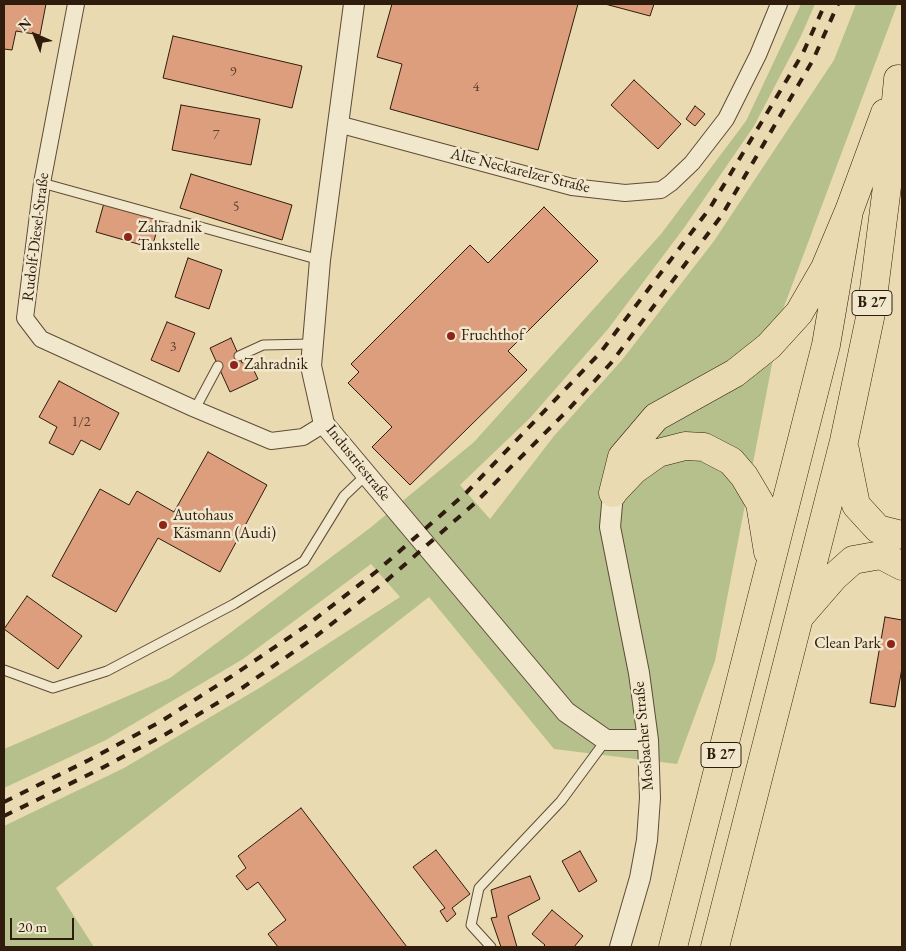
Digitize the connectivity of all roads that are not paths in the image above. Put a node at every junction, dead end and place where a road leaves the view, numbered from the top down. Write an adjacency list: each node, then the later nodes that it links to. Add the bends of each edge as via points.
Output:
1 (76, 4): 5 (street, Rudolf-Diesel-Straße)
2 (354, 4): 4 (street, Industriestraße)
3 (779, 4): 4 (street, Alte Neckarelzer Straße, via 758,56 726,119 692,163 660,190 625,193 572,187)
4 (338, 124): 7 (street, Industriestraße)
5 (42, 183): 7 (lane); 11 (street, Rudolf-Diesel-Straße, via 25,318 41,339)
6 (849, 211): 13 (highway, B 27, via 898,79 871,313); 15 (highway, via 825,268 799,313 769,346 735,372 656,417 622,457); 17 (highway, B 27, via 826,345)
7 (320, 260): 8 (street, Industriestraße)
8 (312, 344): 9 (lane, via 263,345); 12 (street, Industriestraße, via 311,366)
9 (239, 356)
10 (218, 366): 11 (lane)
11 (195, 410): 12 (street, Rudolf-Diesel-Straße, via 271,441 303,437)
12 (324, 424): 14 (street, Industriestraße)
13 (844, 441): 16 (highway, via 856,505 878,529); 19 (highway, B 27)
14 (366, 475): 20 (lane, via 344,496 304,561 234,604 107,671 53,688); 21 (street, Industriestraße, via 566,712)
15 (613, 493): 17 (highway, via 634,470 658,453 685,446 704,447 731,461 760,503); 22 (street, Mosbacher Straße, via 610,527 639,674)
16 (902, 535)
17 (769, 563): 25 (highway, B 27)
18 (902, 566): 19 (highway, via 881,555 853,560)
19 (798, 618): 26 (highway, B 27)
20 (4, 670)
21 (606, 740): 22 (street); 23 (lane, via 561,802 479,888 471,924)
22 (648, 740): 24 (street, Mosbacher Straße, via 650,798 646,840 640,878)
23 (491, 947)
24 (620, 947)
25 (673, 947)
26 (715, 947)

